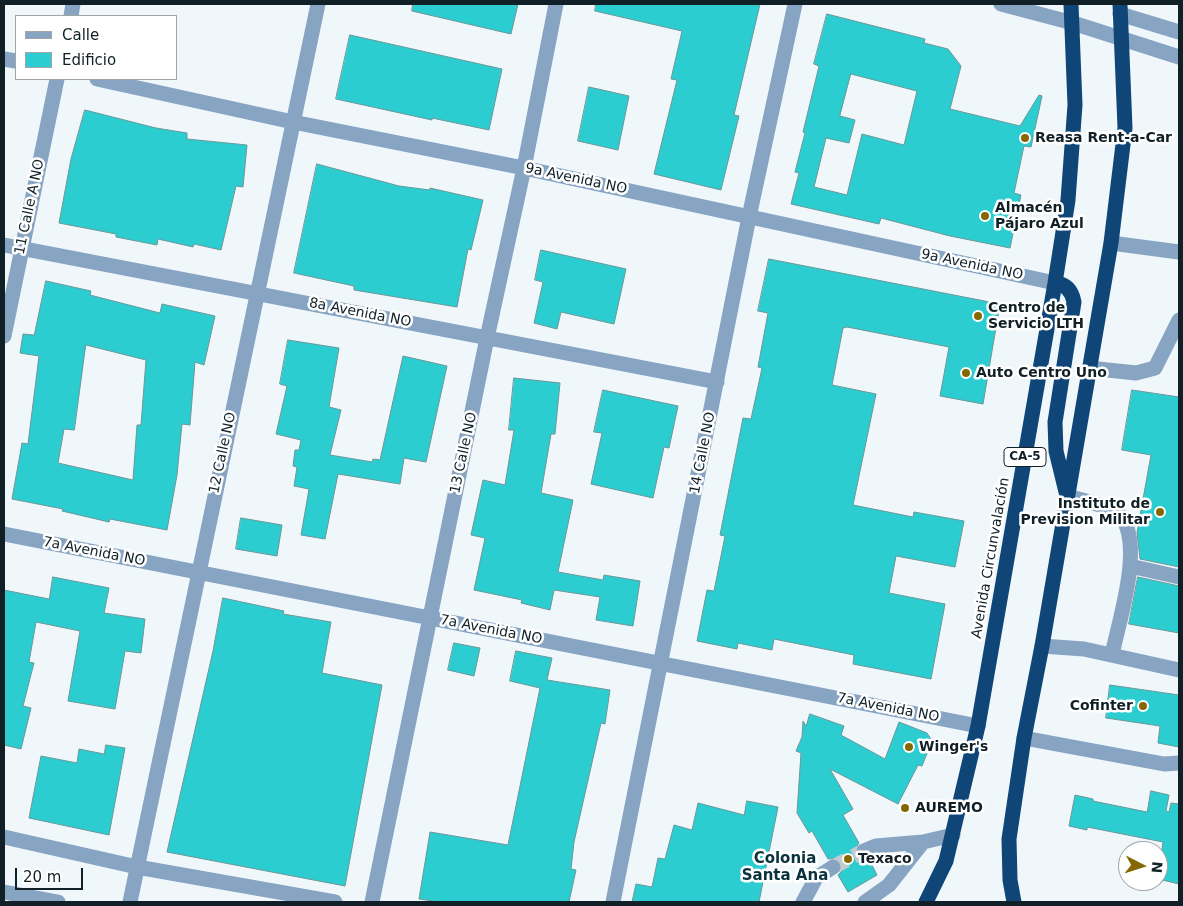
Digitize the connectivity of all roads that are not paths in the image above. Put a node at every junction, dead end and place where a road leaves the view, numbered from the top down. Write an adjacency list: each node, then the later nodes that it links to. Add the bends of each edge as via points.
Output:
1 (318, 4): 13 (street, 12 Calle NO)
2 (556, 4): 14 (street, 13 Calle NO)
3 (795, 4): 15 (street, 14 Calle NO)
4 (1001, 4): 7 (street)
5 (1071, 4): 7 (highway, Avenida Circunvalación / CA-5)
6 (1120, 9): 8 (street); 9 (highway)
7 (1073, 22): 9 (street); 20 (highway, Avenida Circunvalación / CA-5, via 1075,106 1068,200)
8 (1179, 32)
9 (1121, 40): 10 (street); 16 (highway, via 1125,128)
10 (1179, 57)
11 (57, 80): 18 (street, 11 Calle A NO)
12 (103, 80): 13 (street, 9a Avenida NO)
13 (293, 122): 14 (street, 9a Avenida NO); 21 (street, 12 Calle NO)
14 (524, 168): 15 (street, 9a Avenida NO); 24 (street, 13 Calle NO)
15 (749, 217): 20 (street, 9a Avenida NO); 26 (street, 14 Calle NO)
16 (1111, 243): 19 (street); 25 (highway)
17 (4, 245): 18 (street, 8a Avenida NO)
18 (21, 248): 21 (street, 8a Avenida NO); 23 (street, 11 Calle A NO)
19 (1179, 252)
20 (1055, 283): 27 (highway, via 1067,287 1074,302 1055,422 1056,451); 37 (highway, Avenida Circunvalación / CA-5)
21 (257, 293): 24 (street, 8a Avenida NO); 30 (street, 12 Calle NO)
22 (1179, 320): 25 (street, via 1155,368 1136,373)
23 (4, 336)
24 (487, 338): 26 (street, 8a Avenida NO); 32 (street, 13 Calle NO)
25 (1089, 368): 27 (highway)
26 (717, 382): 35 (street, 14 Calle NO)
27 (1067, 496): 29 (street, via 1111,509 1120,516 1130,537); 33 (highway)
28 (4, 534): 30 (street, 7a Avenida NO)
29 (1130, 566): 31 (street); 34 (street)
30 (198, 572): 32 (street, 7a Avenida NO); 44 (street, 12 Calle NO)
31 (1179, 577)
32 (430, 618): 35 (street, 7a Avenida NO); 50 (street, 13 Calle NO)
33 (1042, 646): 34 (street); 38 (highway)
34 (1112, 655): 36 (street)
35 (661, 664): 37 (street, 7a Avenida NO); 51 (street, 14 Calle NO)
36 (1179, 670)
37 (978, 726): 40 (highway, Avenida Circunvalación / CA-5)
38 (1024, 738): 39 (street, via 1164,764); 55 (highway, via 1009,839)
39 (1179, 763)
40 (953, 835): 42 (street); 54 (highway, Avenida Circunvalación / CA-5, via 946,861)
41 (4, 837): 44 (street)
42 (923, 842): 43 (street, via 876,846); 53 (street, via 889,885)
43 (864, 851)
44 (137, 867): 48 (street, 12 Calle NO); 49 (street)
45 (833, 867): 52 (street, via 816,878)
46 (4, 892): 47 (street)
47 (58, 902)
48 (130, 902)
49 (335, 902)
50 (372, 902)
51 (613, 902)
52 (803, 902)
53 (865, 902)
54 (926, 902)
55 (1014, 902)

